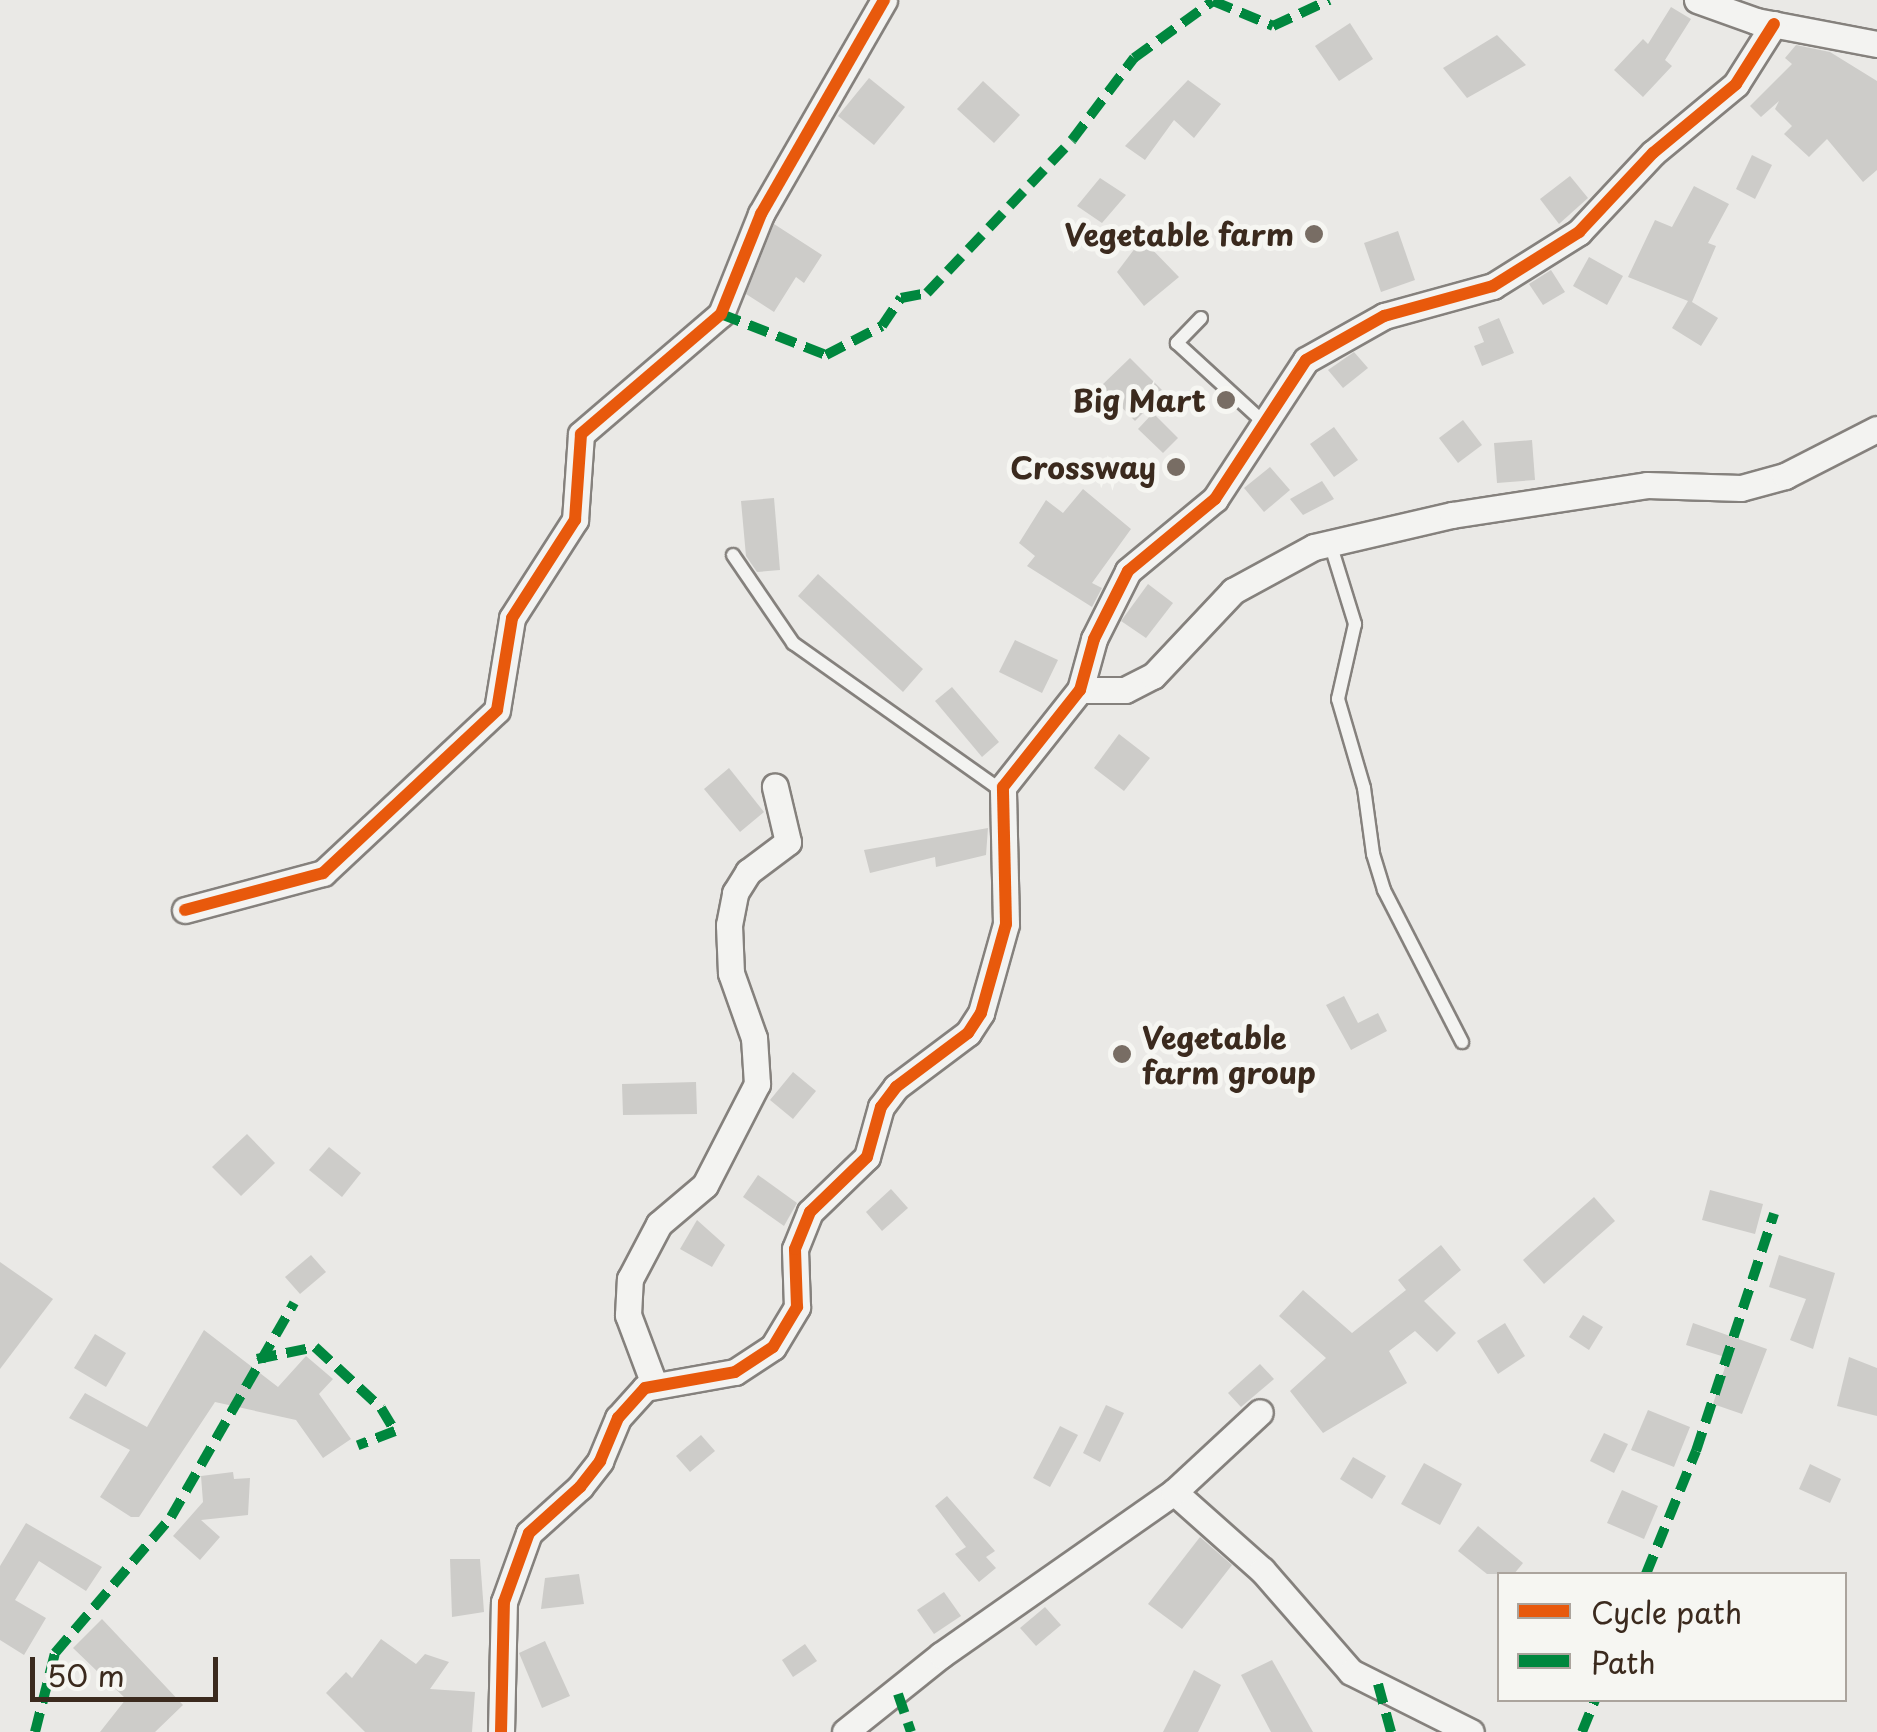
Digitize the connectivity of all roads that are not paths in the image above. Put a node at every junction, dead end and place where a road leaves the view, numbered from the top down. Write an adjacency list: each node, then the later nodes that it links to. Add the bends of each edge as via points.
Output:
1 (884, 0): 13 (street, via 761,214 720,314 581,434 575,520 512,618 497,710 323,873)
2 (1698, 0): 3 (street)
3 (1774, 24): 4 (street); 6 (street, via 1736,84 1653,153 1579,232 1493,286 1384,316 1328,344 1287,383)
4 (1877, 44)
5 (1200, 318): 6 (lane, via 1176,344)
6 (1262, 421): 10 (street, via 1215,499 1128,572 1094,639)
7 (1877, 429): 8 (street, via 1785,476 1740,488 1647,485)
8 (1330, 543): 10 (street, via 1233,591 1152,676 1125,690); 14 (lane, via 1355,624 1338,699 1364,788 1373,854 1384,890)
9 (733, 555): 12 (lane, via 793,643)
10 (1080, 690): 12 (street)
11 (775, 788): 15 (street, via 788,842 748,872 735,893 729,925 731,973 754,1038 757,1084 705,1186 659,1224 630,1279 628,1315)
12 (1002, 791): 15 (street, via 1006,924 981,1014 968,1033 896,1087 882,1107 867,1157 810,1212 795,1249 797,1307 773,1348 735,1372)
13 (185, 910)
14 (1462, 1042)
15 (654, 1384): 18 (street, via 618,1418 580,1487 519,1550 500,1648)
16 (1260, 1412): 17 (street)
17 (1174, 1492): 19 (street, via 941,1655); 20 (street, via 1262,1570 1351,1672)
18 (501, 1732)
19 (845, 1732)
20 (1472, 1732)

